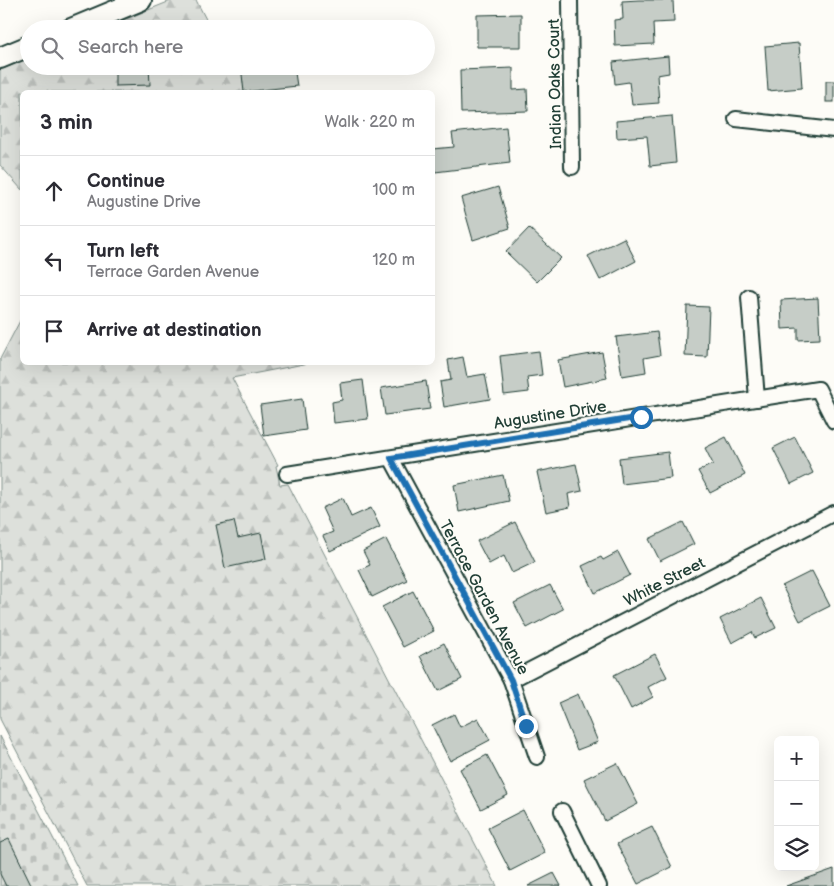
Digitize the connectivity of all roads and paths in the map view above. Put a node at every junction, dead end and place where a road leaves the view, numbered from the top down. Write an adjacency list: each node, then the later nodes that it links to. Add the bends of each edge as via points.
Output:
1 (141, 0): 3 (street)
2 (570, 0): 8 (street, Indian Oaks Court)
3 (93, 20)
4 (20, 50): 5 (street)
5 (0, 58)
6 (736, 119): 7 (street)
7 (834, 130)
8 (572, 167)
9 (749, 297): 10 (street)
10 (757, 399): 11 (street, Augustine Drive, via 818,389); 12 (street, Augustine Drive)
11 (834, 420)
12 (391, 458): 13 (street, Augustine Drive); 15 (street, Terrace Garden Avenue)
13 (287, 474)
14 (834, 512): 15 (street, White Street)
15 (511, 680): 16 (street, Terrace Garden Avenue)
16 (537, 757)
17 (562, 811): 18 (street)
18 (598, 886)

